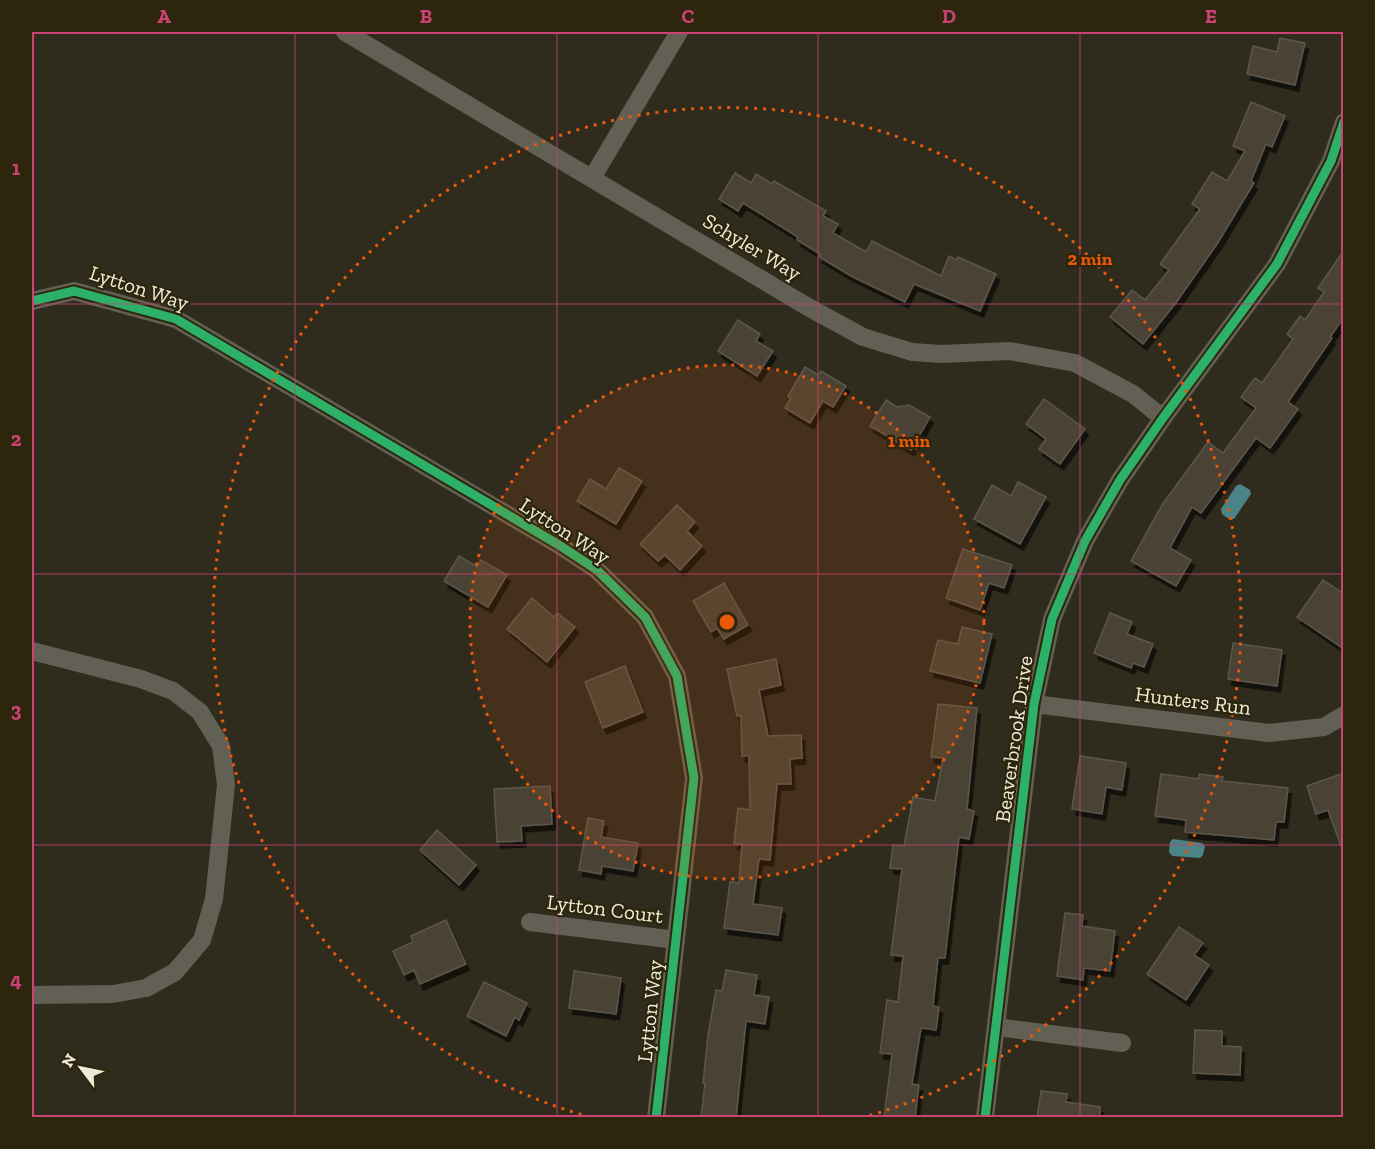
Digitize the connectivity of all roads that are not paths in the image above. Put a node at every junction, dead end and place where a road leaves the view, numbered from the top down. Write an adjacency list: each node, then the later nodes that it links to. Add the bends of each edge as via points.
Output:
1 (345, 32): 4 (street, Schyler Way)
2 (679, 32): 4 (street)
3 (1344, 122): 6 (street, Beaverbrook Drive, via 1331,161 1277,264)
4 (592, 178): 6 (street, Schyler Way, via 863,337 912,352 1010,351 1075,363 1133,394)
5 (32, 301): 11 (street, Lytton Way, via 74,291 176,319 559,545 597,570 645,617 677,676 694,778)
6 (1163, 418): 8 (street, Beaverbrook Drive, via 1120,480 1085,541 1052,619)
7 (32, 651): 12 (street, via 173,691 200,712 221,746 226,786 214,899 202,940 175,972 146,988 113,994)
8 (1034, 704): 9 (street, Hunters Run, via 1269,733 1324,727); 13 (street, Beaverbrook Drive)
9 (1344, 715)
10 (530, 922): 11 (street, Lytton Court)
11 (676, 940): 15 (street, Lytton Way)
12 (32, 994)
13 (996, 1028): 14 (street); 16 (street, Beaverbrook Drive)
14 (1122, 1042)
15 (656, 1118)
16 (985, 1118)

